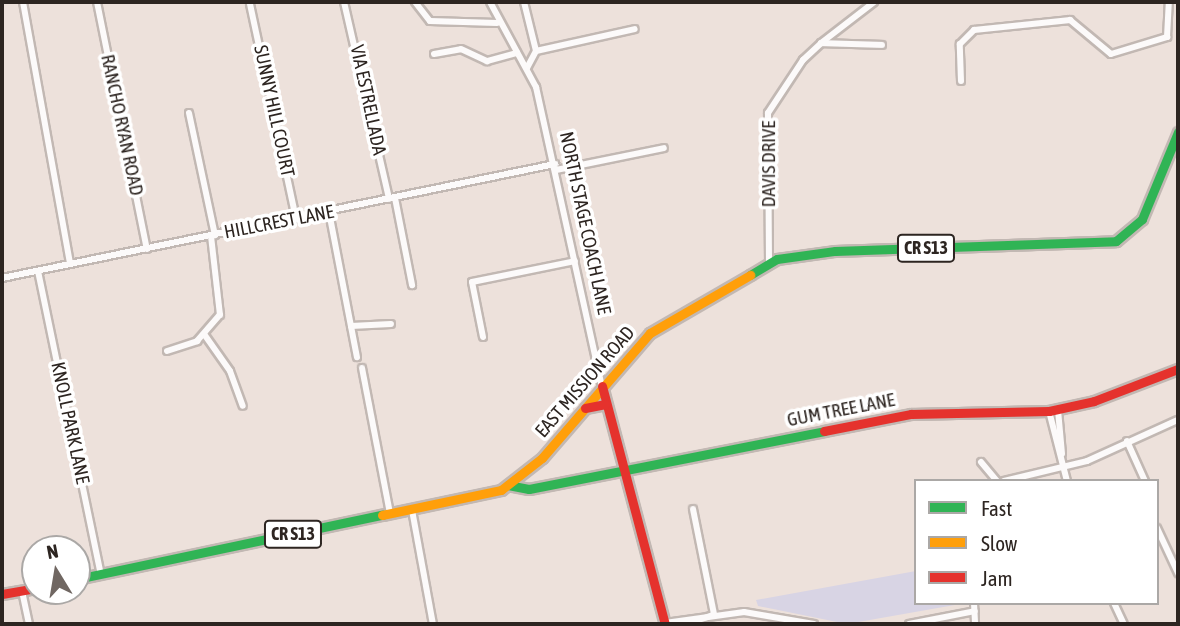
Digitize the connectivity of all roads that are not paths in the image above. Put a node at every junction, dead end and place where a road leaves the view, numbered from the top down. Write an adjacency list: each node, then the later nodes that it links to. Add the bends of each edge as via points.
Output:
1 (23, 2): 30 (street)
2 (97, 2): 27 (street, RANCHO RYAN ROAD)
3 (344, 2): 23 (street, VIA ESTRELLADA)
4 (415, 2): 10 (street, via 430,21)
5 (490, 2): 10 (street, NORTH STAGE COACH LANE)
6 (524, 2): 14 (street)
7 (874, 2): 12 (street, DAVIS DRIVE)
8 (1169, 2): 18 (street, via 1167,37 1111,54 1070,20 974,30 960,44)
9 (250, 4): 25 (street, SUNNY HILL COURT)
10 (497, 23): 15 (street, NORTH STAGE COACH LANE)
11 (635, 29): 14 (street)
12 (821, 43): 13 (street); 29 (street, DAVIS DRIVE, via 803,60 768,113)
13 (882, 45)
14 (536, 51): 17 (street)
15 (516, 53): 16 (street, via 487,61 461,49); 17 (street, NORTH STAGE COACH LANE)
16 (434, 54)
17 (527, 68): 22 (street, NORTH STAGE COACH LANE)
18 (961, 81)
19 (189, 113): 26 (street)
20 (1178, 131): 29 (main road, EAST MISSION ROAD / CR S13, via 1142,219 1116,241 835,251)
21 (664, 148): 22 (street, HILLCREST LANE)
22 (556, 167): 23 (street, HILLCREST LANE); 28 (street, NORTH STAGE COACH LANE)
23 (392, 199): 24 (street, HILLCREST LANE); 33 (street, VIA ESTRELLADA)
24 (329, 212): 25 (street, HILLCREST LANE); 35 (street)
25 (296, 219): 26 (street, HILLCREST LANE)
26 (213, 235): 27 (street, HILLCREST LANE); 36 (street, via 222,298 220,315)
27 (148, 249): 30 (street, HILLCREST LANE)
28 (575, 261): 37 (street, via 471,282); 42 (street, NORTH STAGE COACH LANE)
29 (769, 262): 42 (main road, EAST MISSION ROAD / CR S13, via 669,318)
30 (70, 264): 31 (street, HILLCREST LANE)
31 (38, 271): 32 (street, HILLCREST LANE); 62 (street, KNOLL PARK LANE)
32 (2, 278)
33 (412, 285)
34 (391, 324): 35 (street)
35 (351, 326): 39 (street)
36 (204, 334): 38 (street); 44 (street, via 230,371)
37 (483, 337)
38 (167, 351)
39 (357, 356)
40 (362, 368): 59 (street)
41 (1178, 369): 46 (main road, GUM TREE LANE)
42 (602, 386): 43 (main road, NORTH STAGE COACH LANE); 45 (main road, EAST MISSION ROAD / CR S13)
43 (606, 404): 45 (main road); 51 (main road, NORTH STAGE COACH LANE)
44 (243, 406)
45 (584, 408): 56 (main road, EAST MISSION ROAD / CR S13, via 542,458)
46 (1054, 410): 50 (street); 51 (main road, GUM TREE LANE, via 911,414)
47 (1178, 420): 48 (street)
48 (1127, 441): 50 (street); 55 (street)
49 (981, 462): 52 (street)
50 (1064, 466): 53 (street); 54 (street)
51 (621, 470): 56 (main road, GUM TREE LANE, via 529,489); 73 (main road, NORTH STAGE COACH LANE, via 644,533)
52 (995, 479)
53 (1012, 479)
54 (1067, 479)
55 (1144, 479)
56 (508, 485): 58 (main road, EAST MISSION ROAD / CR S13)
57 (694, 509): 69 (street)
58 (412, 510): 59 (main road, EAST MISSION ROAD / CR S13); 72 (street)
59 (390, 515): 62 (main road, EAST MISSION ROAD / CR S13)
60 (1159, 531): 61 (street)
61 (1178, 573)
62 (101, 574): 63 (main road, EAST MISSION ROAD / CR S13)
63 (91, 576)
64 (21, 591): 65 (main road)
65 (2, 594)
66 (25, 605): 71 (street)
67 (1115, 605): 78 (street)
68 (974, 607): 76 (street); 77 (street)
69 (714, 614): 70 (street); 73 (street); 74 (street)
70 (787, 621): 75 (street)
71 (29, 624)
72 (433, 624)
73 (665, 624)
74 (687, 624)
75 (814, 624)
76 (909, 624)
77 (975, 624)
78 (1124, 624)

